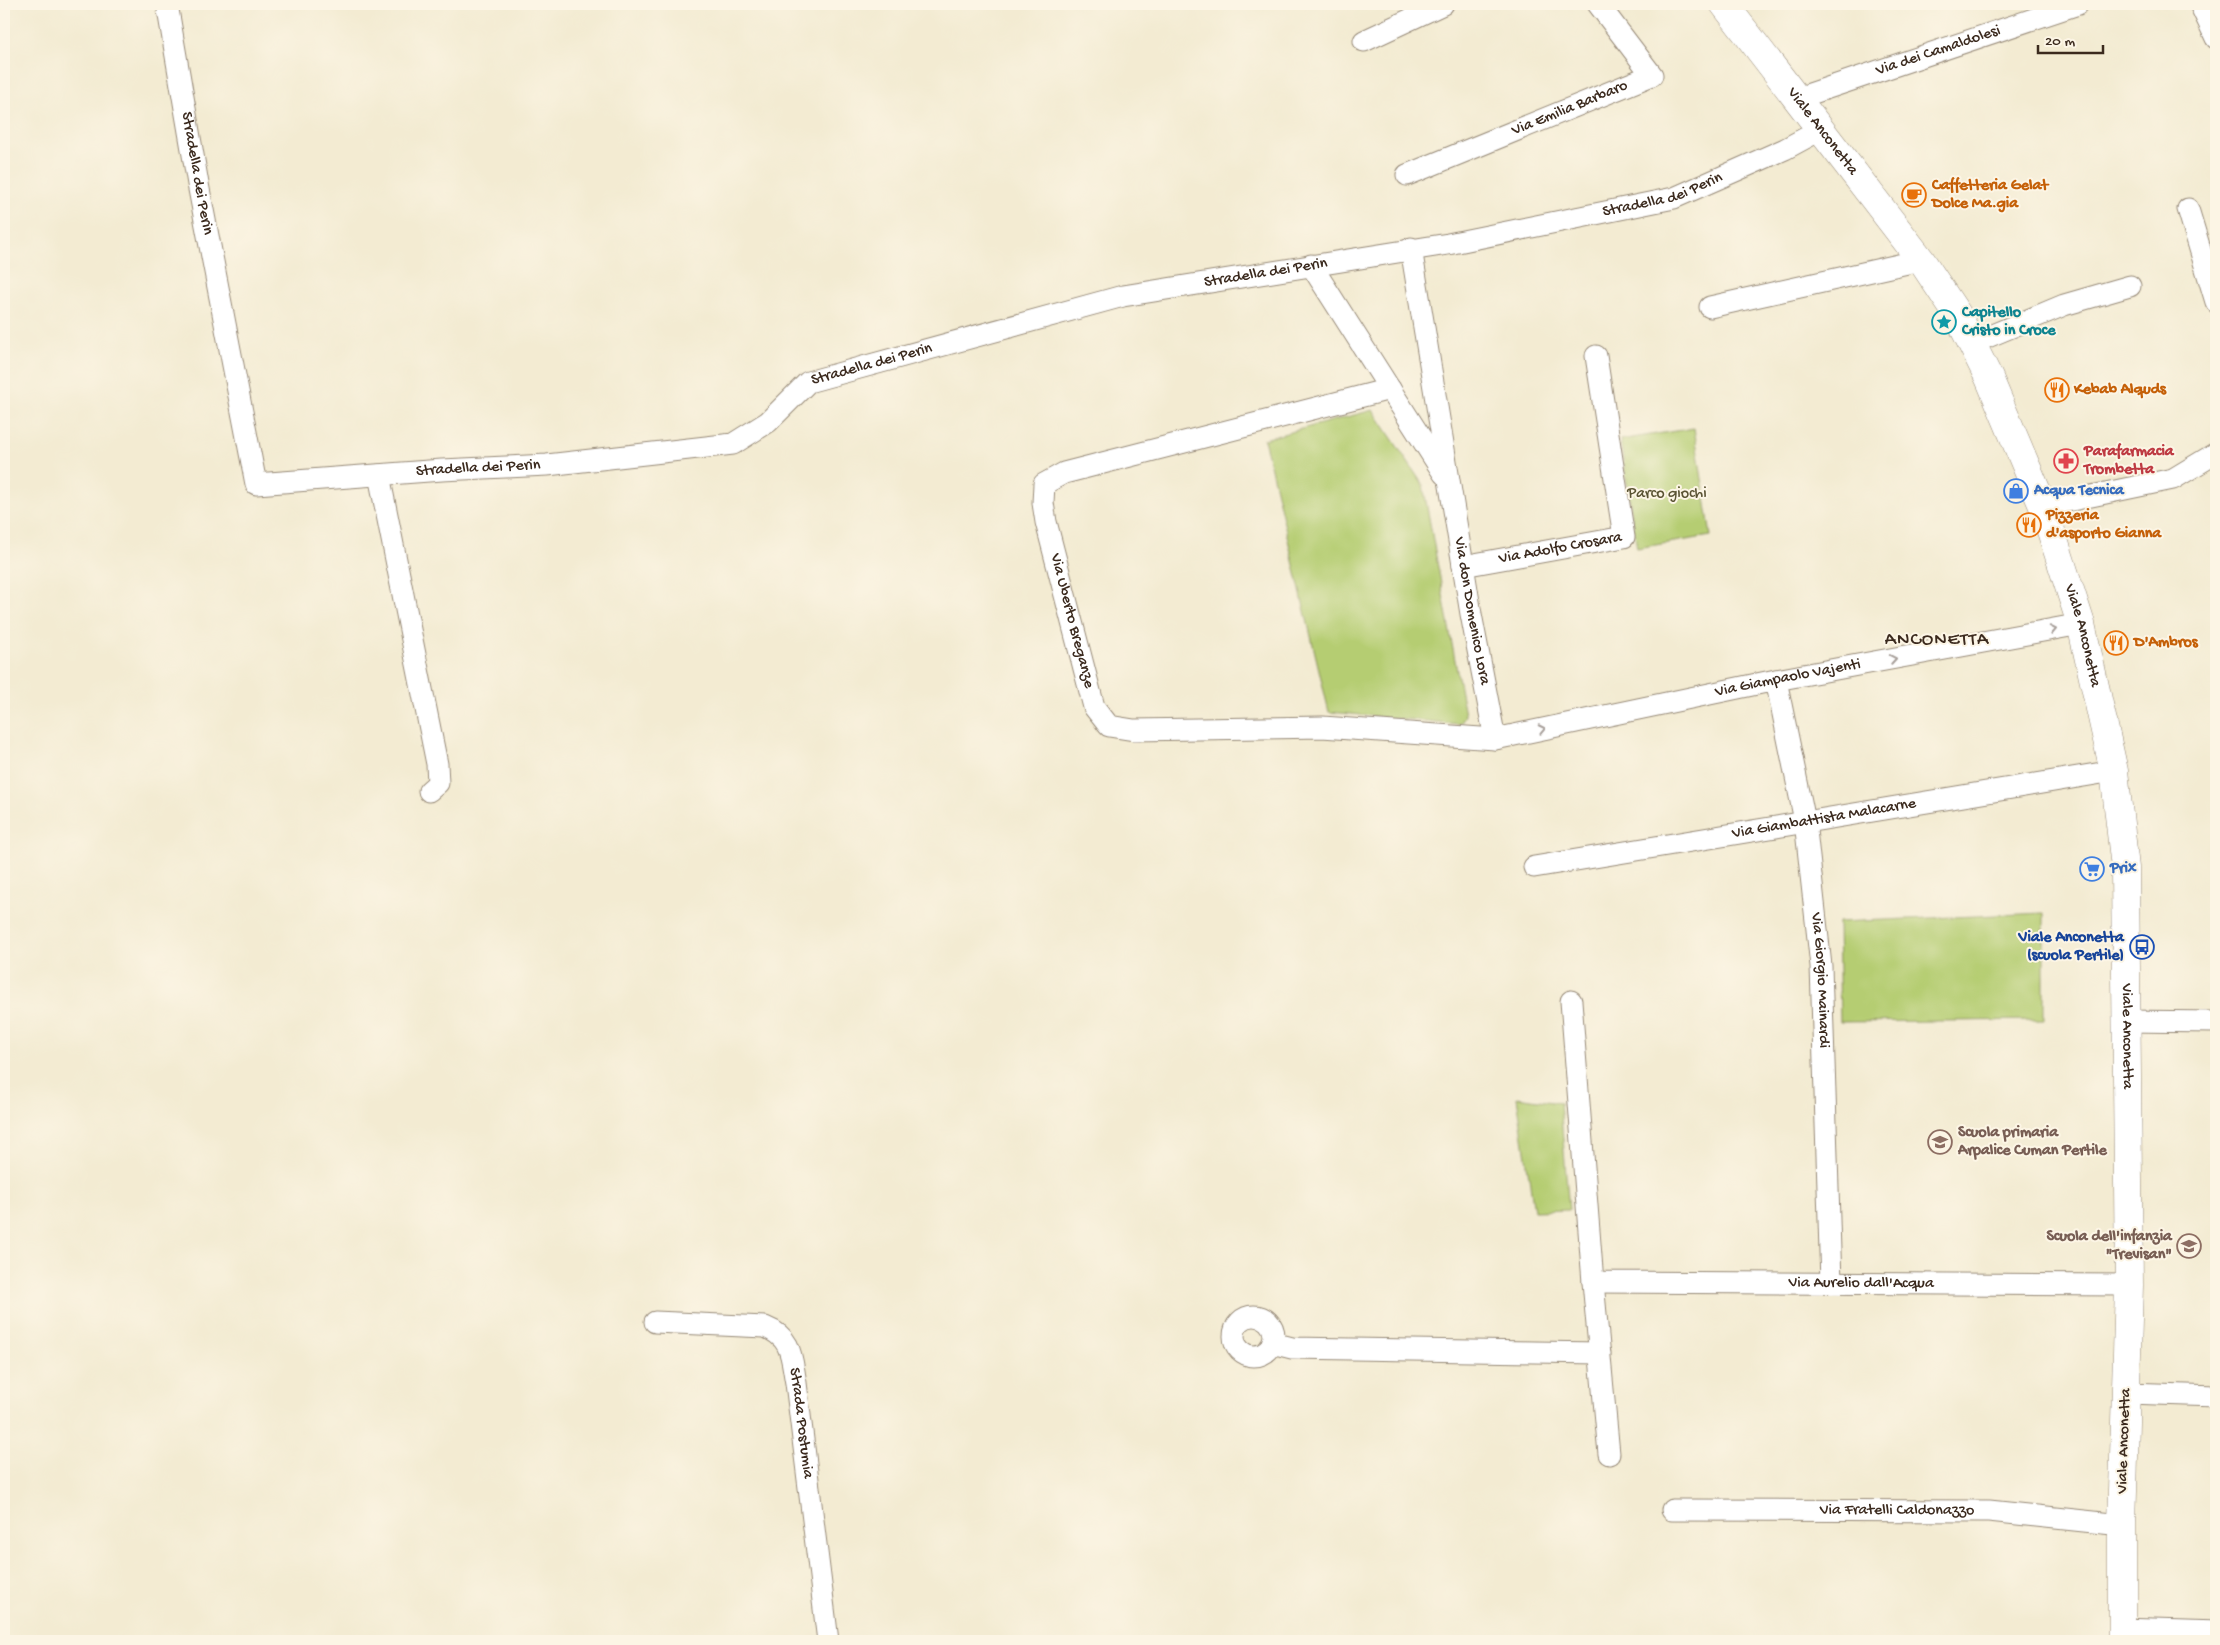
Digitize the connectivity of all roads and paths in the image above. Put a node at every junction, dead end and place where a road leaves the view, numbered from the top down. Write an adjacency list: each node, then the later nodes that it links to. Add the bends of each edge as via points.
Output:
1 (168, 4): 23 (street, Stradella dei Perin, via 198,184 256,484)
2 (1444, 4): 8 (street)
3 (1598, 4): 11 (street, Via Emilia Barbaro, via 1652,75)
4 (1724, 4): 9 (main road, Viale Anconetta)
5 (2078, 4): 9 (street, Via dei Camaldolesi)
6 (2200, 4): 7 (street)
7 (2216, 38)
8 (1364, 41)
9 (1798, 98): 10 (main road, Viale Anconetta)
10 (1822, 129): 13 (street, Stradella dei Perin, via 1674,198 1448,244); 14 (main road, Viale Anconetta)
11 (1407, 175)
12 (2188, 209): 17 (street)
13 (1411, 248): 15 (street, Stradella dei Perin); 24 (street, Via don Domenico Lora)
14 (1921, 260): 18 (street); 19 (main road, Viale Anconetta)
15 (1312, 265): 21 (street, Via don Domenico Lora); 23 (street, Stradella dei Perin, via 1123,296 808,382 768,422 733,444 547,465)
16 (2130, 286): 19 (street, via 2064,305)
17 (2216, 302)
18 (1710, 308)
19 (1973, 343): 25 (main road, Viale Anconetta)
20 (1596, 356): 26 (street, Via Adolfo Crosara, via 1624,537)
21 (1390, 389): 24 (street, Via don Domenico Lora); 29 (street, Via Uberto Breganze, via 1064,473 1044,484 1046,522 1094,707 1109,726 1134,730 1322,727)
22 (2216, 453): 25 (street, via 2173,479)
23 (378, 475): 31 (street, via 437,764 438,783)
24 (1449, 481): 26 (street, Via don Domenico Lora)
25 (2043, 506): 27 (main road, Viale Anconetta)
26 (1463, 566): 29 (street, Via don Domenico Lora)
27 (2081, 624): 28 (street, Via Giampaolo Vajenti, one-way to 27); 30 (main road, Viale Anconetta)
28 (1776, 680): 29 (street, Via Giampaolo Vajenti, one-way to 28); 32 (street, Via Giorgio Mainardi)
29 (1495, 740)
30 (2114, 770): 32 (street, Via Giambattista Malacarne); 35 (main road, Viale Anconetta, via 2124,868)
31 (429, 791)
32 (1805, 820): 33 (street, Via Giambattista Malacarne); 38 (street, Via Giorgio Mainardi, via 1821,966)
33 (1534, 867)
34 (1571, 1001): 37 (street)
35 (2126, 1021): 36 (street); 39 (main road, Viale Anconetta)
36 (2216, 1022)
37 (1593, 1282): 38 (street, Via Aurelio dall'Acqua); 42 (street)
38 (1831, 1283): 39 (street, Via Aurelio dall'Acqua)
39 (2129, 1285): 43 (main road, Viale Anconetta)
40 (656, 1322): 50 (street, Strada Postumia, via 765,1327 777,1332 789,1344)
41 (1272, 1343): 42 (street, via 1292,1348)
42 (1600, 1353): 45 (street)
43 (2127, 1392): 44 (street); 47 (main road, Viale Anconetta)
44 (2216, 1396)
45 (1609, 1454)
46 (1672, 1510): 47 (street, Via Fratelli Caldonazzo, via 1989,1511)
47 (2122, 1525): 49 (main road, Viale Anconetta)
48 (2216, 1632): 49 (street)
49 (2122, 1635)
50 (828, 1641)

